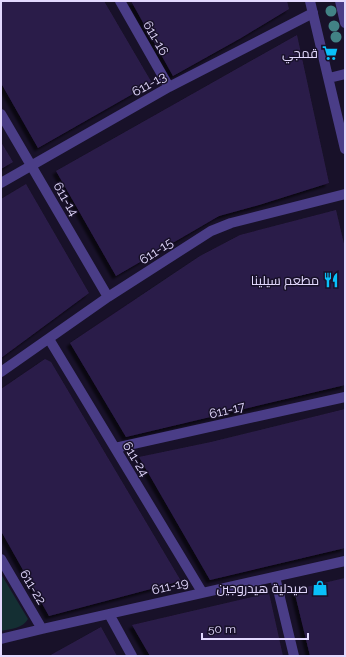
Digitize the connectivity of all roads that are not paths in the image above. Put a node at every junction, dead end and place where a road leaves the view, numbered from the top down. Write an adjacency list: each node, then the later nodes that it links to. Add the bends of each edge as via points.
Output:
1 (120, 1): 8 (street, 611-16)
2 (310, 1): 4 (street)
3 (340, 1): 5 (street)
4 (313, 13): 7 (street); 8 (street, 611-13)
5 (345, 23)
6 (345, 74): 7 (street)
7 (328, 78): 10 (street)
8 (169, 87): 11 (street, 611-13)
9 (1, 114): 11 (street, 611-14)
10 (345, 149)
11 (32, 165): 12 (street, 611-13); 14 (street, 611-14)
12 (1, 182)
13 (345, 194): 14 (street, 611-15, via 231,223 211,231)
14 (108, 297): 15 (street, 611-15)
15 (49, 339): 16 (street, 611-15); 18 (street, 611-24)
16 (1, 372)
17 (345, 397): 18 (street, 611-17)
18 (115, 448): 22 (street, 611-24)
19 (1, 559): 24 (street, 611-22)
20 (345, 561): 21 (street, 611-19)
21 (275, 577): 22 (street, 611-19); 27 (street)
22 (202, 592): 23 (street, 611-19)
23 (109, 614): 24 (street, 611-19); 26 (street)
24 (42, 628): 25 (street, 611-19)
25 (1, 639)
26 (132, 656)
27 (294, 656)

